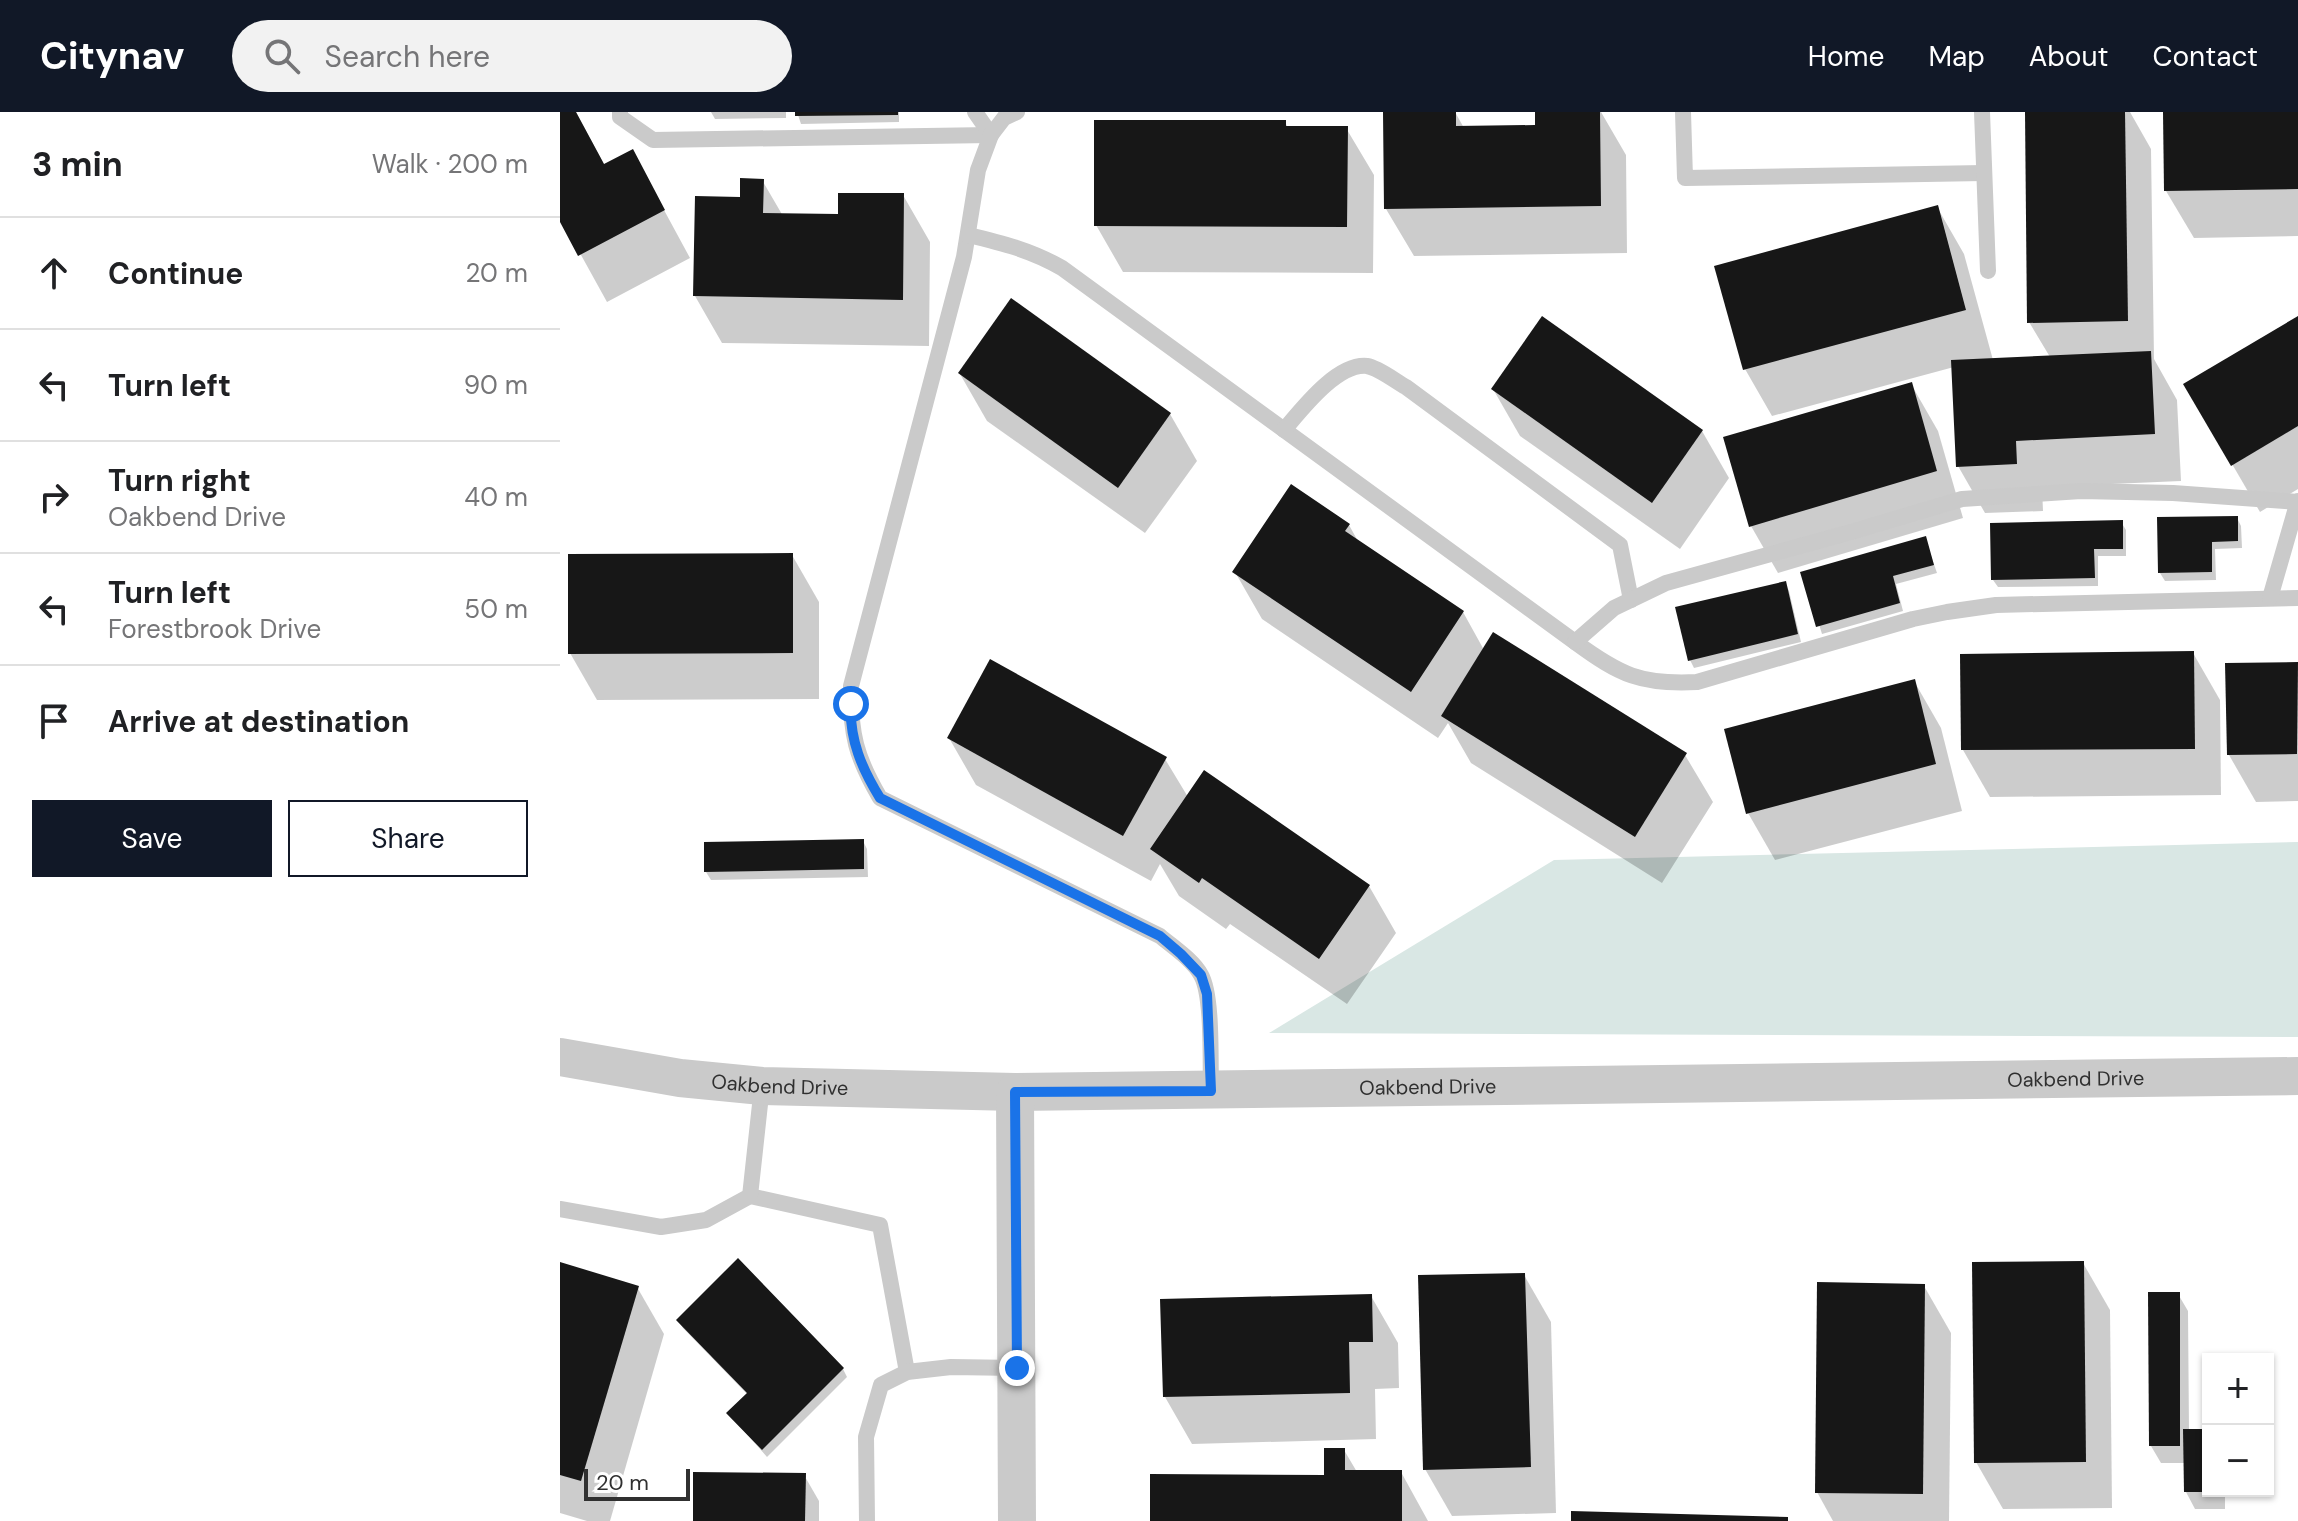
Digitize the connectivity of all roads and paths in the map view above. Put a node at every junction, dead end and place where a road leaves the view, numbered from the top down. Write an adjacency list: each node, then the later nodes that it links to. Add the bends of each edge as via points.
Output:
1 (620, 112): 6 (lane, via 653,140)
2 (975, 112): 6 (lane)
3 (1017, 112): 6 (lane, via 1004,118)
4 (1683, 112): 7 (lane, via 1685,178)
5 (1982, 112): 7 (lane)
6 (991, 135): 8 (lane, via 978,170)
7 (1984, 173): 9 (lane)
8 (968, 235): 10 (lane, via 1037,253 1062,268); 19 (lane, via 851,686 850,720 861,766 880,798 1160,936 1181,954 1201,975 1207,994)
9 (1988, 271)
10 (1284, 430): 14 (lane, via 1318,390 1352,368 1369,366 1406,387 1620,545); 15 (lane)
11 (2297, 502): 12 (lane); 14 (lane, via 2081,491 1962,499 1666,583)
12 (2270, 598): 13 (lane); 15 (lane, via 1996,605 1947,612 1697,682 1664,684 1630,677)
13 (2298, 598)
14 (1631, 600): 15 (lane)
15 (1575, 642)
16 (560, 1057): 18 (street, Oakbend Drive)
17 (2298, 1076): 19 (street, Oakbend Drive)
18 (762, 1086): 20 (street, Oakbend Drive); 21 (lane)
19 (1211, 1091): 20 (street, Oakbend Drive)
20 (1015, 1092): 23 (street)
21 (750, 1196): 22 (lane, via 706,1220 661,1227); 24 (lane, via 880,1225)
22 (560, 1209)
23 (1017, 1368): 24 (lane); 26 (street)
24 (907, 1372): 25 (lane, via 881,1385 866,1437)
25 (867, 1521)
26 (1017, 1521)

